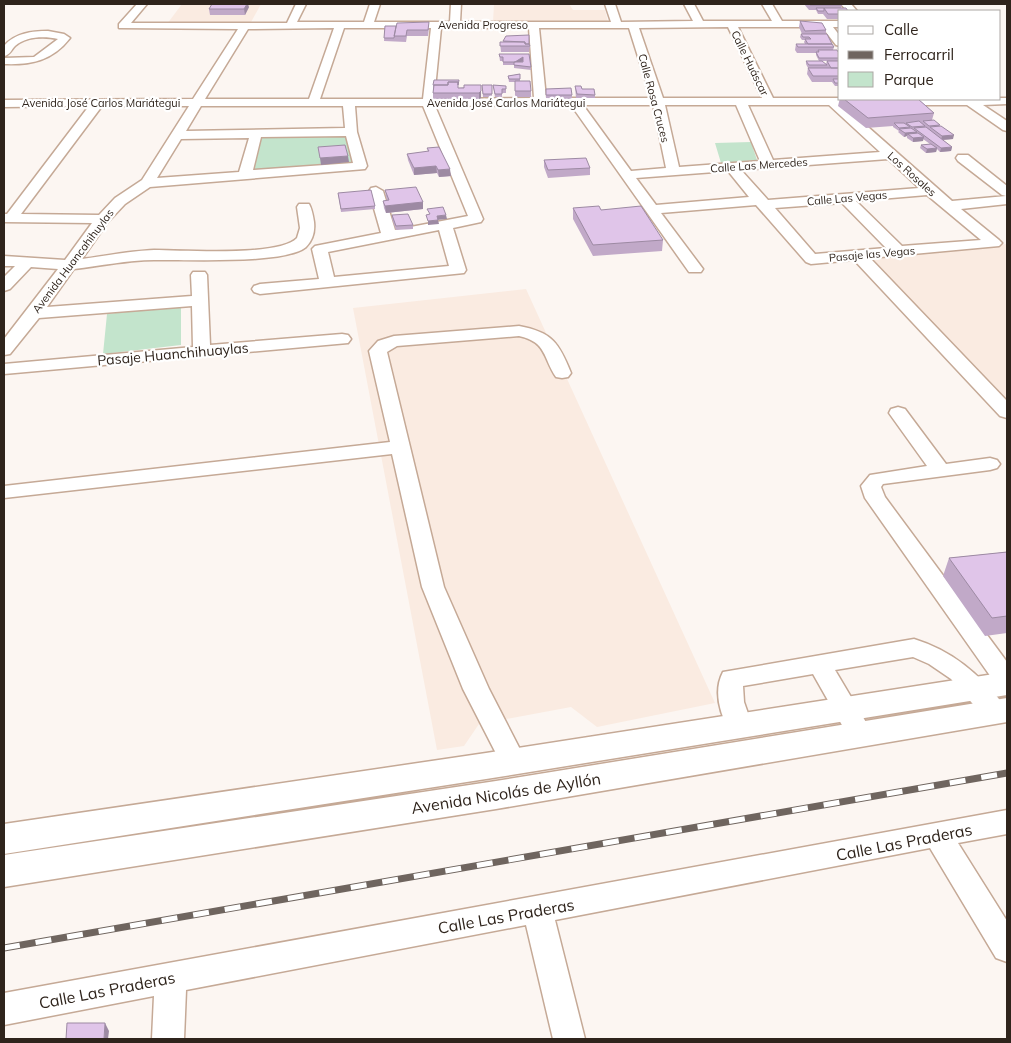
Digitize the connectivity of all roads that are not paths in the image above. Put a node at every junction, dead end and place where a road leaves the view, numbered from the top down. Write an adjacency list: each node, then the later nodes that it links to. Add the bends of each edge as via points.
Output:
1 (142, 4): 20 (street, Avenida Progreso, via 123,25)
2 (301, 4): 21 (street)
3 (375, 4): 17 (street)
4 (456, 4): 19 (street)
5 (610, 4): 14 (street)
6 (689, 4): 8 (street)
7 (766, 4): 10 (street)
8 (699, 24): 9 (street, Avenida Progreso); 15 (street, Avenida Progreso)
9 (731, 24): 10 (street, Avenida Progreso); 28 (street, Calle Huáscar)
10 (779, 24): 11 (street, Avenida Progreso)
11 (825, 24): 12 (street, Avenida Progreso); 22 (street)
12 (838, 24)
13 (534, 25): 14 (street, Avenida Progreso); 19 (street, Avenida Progreso); 38 (street)
14 (617, 25): 15 (street, Avenida Progreso)
15 (633, 25): 32 (street, Calle Rosa Cruces)
16 (340, 26): 17 (street, Avenida Progreso); 21 (street, Avenida Progreso); 35 (street)
17 (368, 26): 18 (street, Avenida Progreso)
18 (436, 26): 19 (street, Avenida Progreso); 37 (street)
19 (455, 26)
20 (244, 27): 21 (street, Avenida Progreso); 25 (street, Avenida Huancahihuylas)
21 (290, 27)
22 (838, 40)
23 (4, 53): 24 (street, via 18,38 36,35 65,38 40,59)
24 (4, 61)
25 (199, 100): 34 (street, Avenida José Carlos Mariátegui); 35 (street, Avenida José Carlos Mariátegui); 43 (street, Avenida Huancahihuylas)
26 (881, 100): 29 (street, Avenida José Carlos Mariátegui); 30 (street, Avenida José Carlos Mariátegui)
27 (998, 100): 30 (street, Avenida José Carlos Mariátegui)
28 (769, 101): 29 (street, Avenida José Carlos Mariátegui); 33 (street, Avenida José Carlos Mariátegui)
29 (832, 101): 44 (street, Los Rosales)
30 (970, 101): 40 (street)
31 (575, 102): 32 (street, Avenida José Carlos Mariátegui); 38 (street, Avenida José Carlos Mariátegui); 49 (street)
32 (658, 102): 33 (street, Avenida José Carlos Mariátegui); 48 (street, Calle Rosa Cruces)
33 (740, 102): 46 (street)
34 (98, 103): 39 (street, Avenida José Carlos Mariátegui); 61 (street)
35 (313, 103): 36 (street, Avenida José Carlos Mariátegui)
36 (348, 103): 37 (street, Avenida José Carlos Mariátegui); 41 (street)
37 (428, 103): 38 (street, Avenida José Carlos Mariátegui); 63 (street, via 476,220)
38 (540, 103)
39 (4, 104)
40 (1007, 127)
41 (351, 132): 42 (street); 50 (street, via 360,166)
42 (256, 134): 43 (street); 50 (street)
43 (178, 135): 51 (street, Avenida Huancahihuylas)
44 (891, 155): 46 (street, Calle Las Mercedes); 53 (street, Los Rosales)
45 (963, 158): 54 (street)
46 (768, 164): 47 (street, Calle Las Mercedes)
47 (732, 167): 48 (street, Calle Las Mercedes); 57 (street, Pasaje las Vegas)
48 (673, 171): 49 (street, Calle Las Mercedes)
49 (627, 175): 60 (street)
50 (245, 176): 51 (street)
51 (147, 183): 62 (street, Avenida Huancahihuylas, via 120,201)
52 (376, 191): 64 (street)
53 (930, 191): 55 (street, Calle Las Vegas); 58 (street, Los Rosales)
54 (1007, 192)
55 (845, 198): 57 (street, Calle Las Vegas); 66 (street)
56 (1007, 200): 58 (street)
57 (762, 202): 60 (street, Calle Las Vegas); 67 (street, Pasaje las Vegas, via 811,260)
58 (949, 206): 65 (street, Los Rosales)
59 (304, 207): 70 (street, via 308,230 304,240 286,250 212,258 153,255)
60 (653, 209): 71 (street)
61 (7, 218): 62 (street)
62 (103, 219): 70 (street, Avenida Huancahihuylas)
63 (445, 225): 64 (street); 73 (street, via 458,270)
64 (389, 236): 73 (street, via 320,249)
65 (994, 243): 66 (street, Pasaje las Vegas)
66 (898, 252): 67 (street, Pasaje las Vegas)
67 (858, 255): 83 (street)
68 (4, 261): 69 (street)
69 (27, 263): 70 (street); 74 (street)
70 (69, 265): 77 (street, Avenida Huancahihuylas)
71 (695, 269)
72 (200, 275): 76 (street)
73 (328, 283): 75 (street)
74 (4, 286)
75 (260, 289)
76 (200, 300): 77 (street); 80 (street)
77 (34, 313): 79 (street, Avenida Huancahihuylas)
78 (342, 338): 80 (street, Pasaje Huanchihuaylas)
79 (4, 350)
80 (202, 351): 81 (street, Pasaje Huanchihuaylas)
81 (4, 369)
82 (562, 373): 85 (street, via 546,341 527,332 400,341 384,345 378,351)
83 (1007, 412)
84 (898, 414): 87 (street)
85 (400, 447): 88 (street); 93 (street, via 433,587 476,690)
86 (990, 464): 87 (street)
87 (940, 470): 90 (street, via 877,479 871,486)
88 (4, 492)
89 (819, 664): 90 (street, via 914,648 941,658); 91 (street); 92 (street, via 732,679 730,696)
90 (999, 694): 91 (main road, Avenida Nicolás de Ayllón)
91 (852, 721): 92 (main road, Avenida Nicolás de Ayllón); 93 (main road, Avenida Nicolás de Ayllón)
92 (739, 725): 93 (main road, Avenida Nicolás de Ayllón)
93 (498, 774): 96 (main road, Avenida Nicolás de Ayllón); 97 (main road, Avenida Nicolás de Ayllón)
94 (1007, 822): 95 (street, Calle Las Praderas)
95 (938, 836): 98 (street, Calle Las Praderas); 99 (street)
96 (4, 839)
97 (4, 871)
98 (537, 910): 100 (street, Calle Las Praderas); 103 (street)
99 (1007, 948)
100 (170, 978): 101 (street, Calle Las Praderas); 102 (street)
101 (4, 1009)
102 (168, 1039)
103 (570, 1039)

